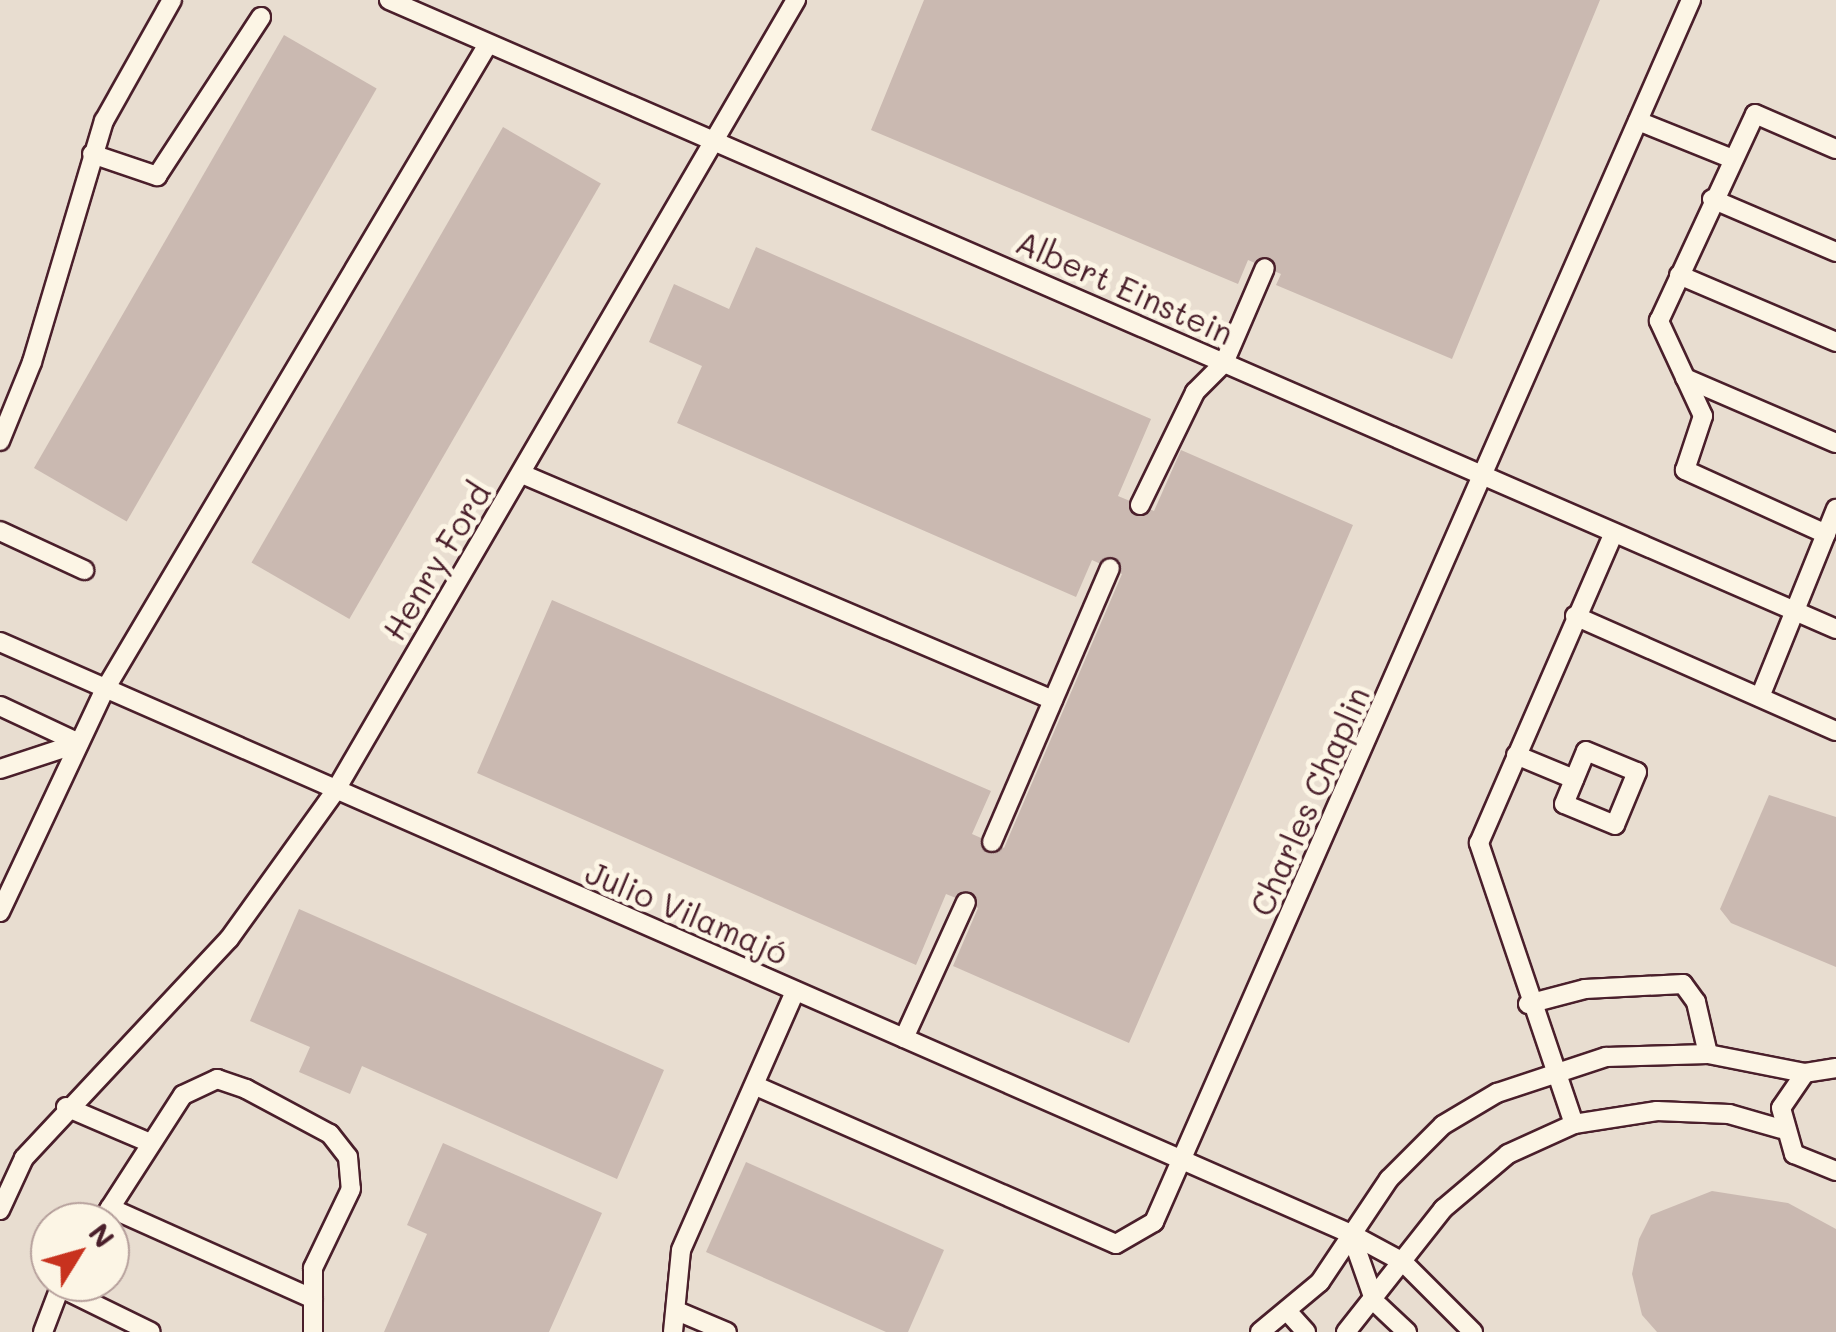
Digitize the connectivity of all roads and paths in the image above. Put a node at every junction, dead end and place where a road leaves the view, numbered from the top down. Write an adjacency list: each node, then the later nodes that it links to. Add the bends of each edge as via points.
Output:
1 (172, 0): 10 (lane)
2 (389, 0): 6 (lane, Albert Einstein)
3 (796, 0): 8 (lane, Henry Ford)
4 (1691, 0): 7 (lane, Charles Chaplin)
5 (261, 17): 10 (lane, via 158,176)
6 (488, 44): 8 (lane, Albert Einstein); 34 (lane)
7 (1638, 121): 11 (lane); 22 (lane, Charles Chaplin)
8 (717, 141): 17 (lane, Albert Einstein); 21 (lane, Henry Ford)
9 (1836, 149): 11 (lane, via 1755,114)
10 (92, 154): 19 (lane, via 32,362)
11 (1730, 158): 12 (lane)
12 (1712, 199): 13 (lane); 15 (lane)
13 (1836, 252)
14 (1266, 268): 17 (lane)
15 (1679, 275): 16 (lane); 18 (lane, via 1659,321)
16 (1836, 342)
17 (1224, 363): 22 (lane, Albert Einstein); 23 (lane, via 1195,392)
18 (1685, 378): 20 (lane); 27 (lane, via 1703,416 1685,470)
19 (0, 441)
20 (1836, 443)
21 (522, 474): 36 (lane); 43 (lane, Henry Ford)
22 (1484, 477): 26 (lane, Albert Einstein); 59 (lane, Charles Chaplin)
23 (1140, 505)
24 (1836, 509): 27 (lane)
25 (0, 531): 29 (lane)
26 (1614, 533): 30 (lane, Albert Einstein); 31 (lane)
27 (1826, 534): 30 (lane)
28 (1110, 568): 36 (lane)
29 (84, 570)
30 (1798, 612): 32 (lane, Albert Einstein); 35 (lane)
31 (1575, 616): 35 (lane); 40 (lane)
32 (1836, 629)
33 (0, 642): 34 (lane, Julio Vilamajó)
34 (104, 690): 39 (lane); 43 (lane, Julio Vilamajó)
35 (1760, 698): 38 (lane)
36 (1054, 700): 44 (lane)
37 (0, 706): 39 (lane)
38 (1836, 731)
39 (79, 743): 41 (lane); 46 (lane)
40 (1516, 755): 42 (lane); 48 (lane, via 1479,843)
41 (0, 769)
42 (1574, 779): 42 (lane, via 1586,751 1637,772 1615,825 1564,804)
43 (334, 793): 47 (lane, Julio Vilamajó); 55 (lane, Henry Ford, via 229,939)
44 (992, 842)
45 (966, 902): 49 (lane)
46 (0, 912)
47 (795, 992): 49 (lane, Julio Vilamajó); 54 (lane)
48 (1528, 1004): 50 (lane, via 1585,989 1683,984 1696,1002); 52 (lane)
49 (904, 1038): 59 (lane, Julio Vilamajó)
50 (1708, 1054): 52 (lane, via 1606,1057); 53 (lane)
51 (1836, 1068): 53 (lane)
52 (1550, 1070): 56 (lane); 64 (lane, via 1442,1125 1388,1179)
53 (1805, 1073): 57 (lane, via 1789,1088)
54 (756, 1086): 59 (lane, Charles Chaplin, via 1116,1244 1154,1222); 70 (lane, via 681,1250)
55 (66, 1107): 58 (lane); 62 (lane, Henry Ford, via 24,1158)
56 (1574, 1124): 57 (lane, via 1658,1111 1729,1114); 65 (lane, via 1508,1154 1442,1209)
57 (1782, 1129): 60 (lane, via 1794,1154)
58 (150, 1143): 61 (lane); 66 (lane, via 182,1095 217,1079 330,1134 348,1157 350,1189 313,1268)
59 (1185, 1160): 64 (lane, Julio Vilamajó)
60 (1836, 1171)
61 (113, 1202)
62 (0, 1210)
63 (130, 1225): 66 (lane)
64 (1351, 1234): 65 (lane, Julio Vilamajó); 69 (lane); 71 (lane, via 1320,1282)
65 (1402, 1262): 69 (lane); 81 (lane, Julio Vilamajó)
66 (313, 1299): 74 (lane)
67 (54, 1302): 72 (lane)
68 (93, 1302): 73 (lane)
69 (1375, 1302): 79 (lane); 80 (lane)
70 (677, 1311): 75 (lane); 76 (lane)
71 (1288, 1312): 77 (lane); 78 (lane)
72 (43, 1332)
73 (151, 1332)
74 (313, 1332)
75 (673, 1332)
76 (727, 1332)
77 (1260, 1332)
78 (1306, 1332)
79 (1346, 1332)
80 (1407, 1332)
81 (1473, 1332)

